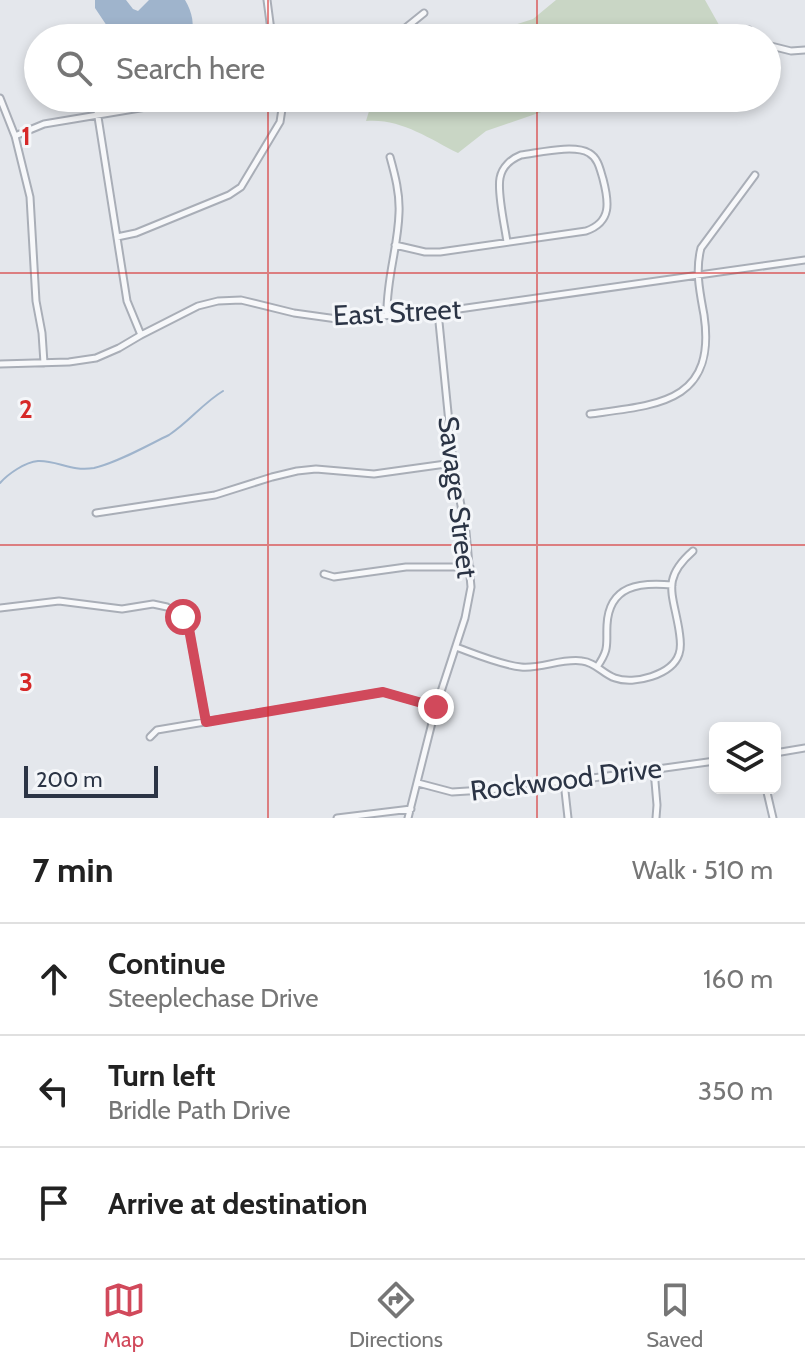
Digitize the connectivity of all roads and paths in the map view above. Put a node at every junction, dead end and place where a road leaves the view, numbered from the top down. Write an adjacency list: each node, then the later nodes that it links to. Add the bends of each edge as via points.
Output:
1 (267, 0): 3 (street)
2 (424, 13): 4 (street)
3 (270, 24)
4 (410, 24)
5 (781, 48): 6 (street)
6 (805, 50)
7 (0, 98): 12 (street)
8 (97, 112): 11 (street)
9 (115, 112): 11 (street)
10 (282, 112): 15 (street, via 241,187)
11 (97, 115): 12 (street, via 44,124); 15 (street)
12 (15, 136): 23 (street, via 30,197)
13 (390, 157): 17 (street, via 398,188)
14 (755, 175): 19 (street, via 701,248)
15 (117, 237): 22 (street, via 127,301)
16 (507, 242): 16 (street, via 586,231 599,224 607,211 607,195 594,157 572,149 521,155 506,165 500,178); 17 (street, via 432,253)
17 (395, 245): 21 (street)
18 (805, 260): 19 (street, East Street)
19 (698, 276): 20 (street, East Street); 25 (street, via 706,347 688,386 651,405)
20 (438, 312): 21 (street, East Street); 26 (street, Savage Street)
21 (387, 315): 22 (street, East Street, via 337,319 241,300 218,301)
22 (141, 335): 23 (street, East Street, via 96,358)
23 (44, 363): 24 (street, East Street)
24 (0, 364)
25 (590, 414)
26 (453, 463): 27 (street, via 374,474 297,471 215,495); 29 (street, Savage Street)
27 (96, 513)
28 (693, 551): 31 (street, via 679,564)
29 (470, 567): 30 (street); 33 (street, Savage Street, via 471,587)
30 (324, 574)
31 (672, 585): 34 (street, via 639,584 619,594 607,621 607,651); 34 (street, via 681,642 672,666 658,675 622,679)
32 (0, 608): 36 (street, via 59,601 122,609 167,607 183,617 189,629)
33 (456, 647): 34 (street, via 520,667 576,660); 35 (street, Savage Street)
34 (597, 667)
35 (436, 707): 36 (street, via 383,692); 43 (street, Savage Street)
36 (206, 722): 37 (street, via 157,730)
37 (150, 737)
38 (805, 748): 39 (street)
39 (781, 752)
40 (709, 762): 41 (street, Rockwood Drive)
41 (654, 770): 42 (street, Rockwood Drive); 49 (street)
42 (564, 782): 43 (street, Rockwood Drive, via 452,792); 48 (street)
43 (418, 783): 45 (street, Savage Street)
44 (767, 794): 50 (street)
45 (411, 809): 46 (street); 47 (street, Savage Street)
46 (337, 818)
47 (408, 818)
48 (568, 818)
49 (656, 818)
50 (773, 818)

